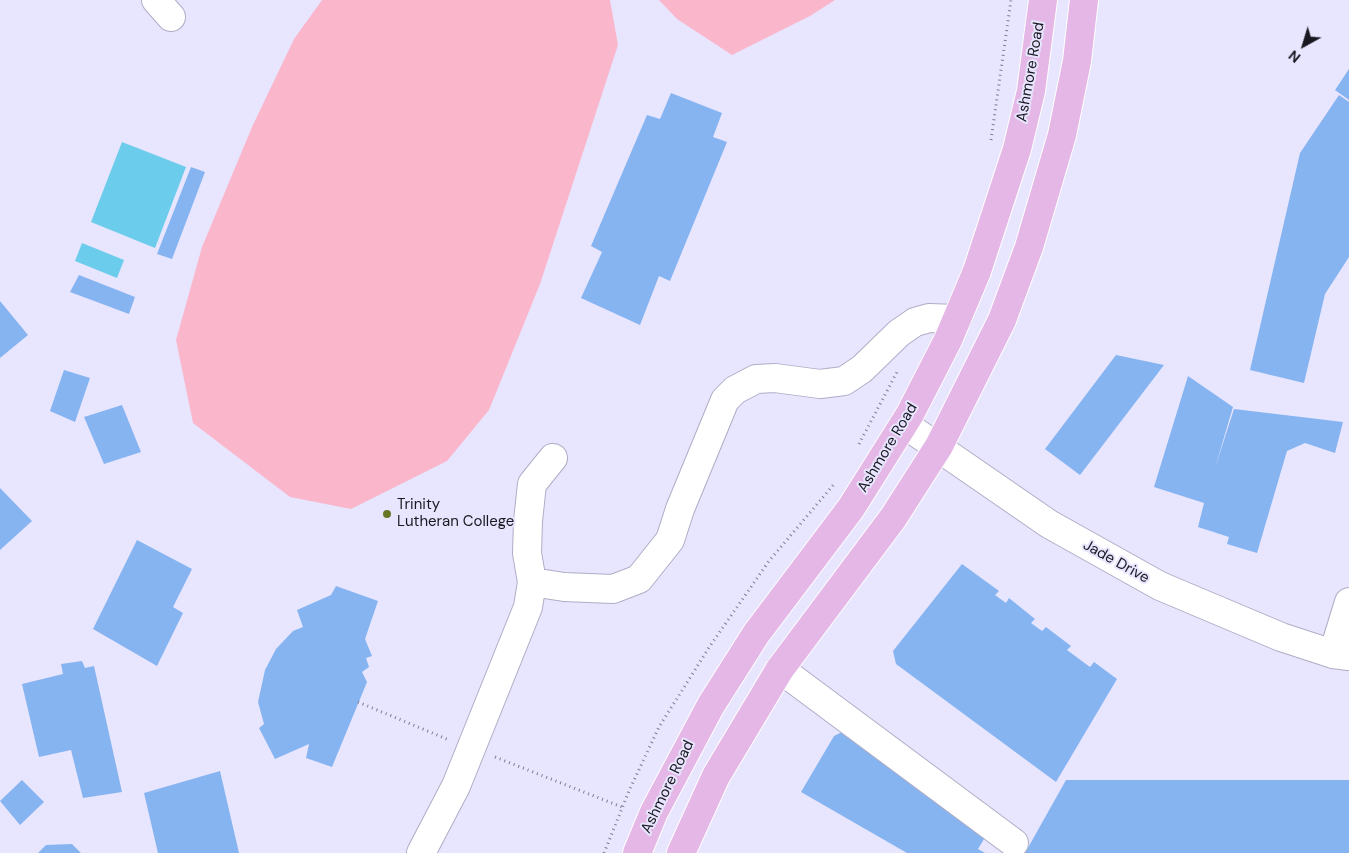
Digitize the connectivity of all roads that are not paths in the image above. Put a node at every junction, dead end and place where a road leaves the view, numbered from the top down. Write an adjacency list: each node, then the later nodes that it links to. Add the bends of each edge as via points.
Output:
1 (1043, 0): 3 (main road, Ashmore Road, via 1031,91 1016,149 994,222)
2 (1084, 0): 5 (main road, via 1077,61 1062,135 1029,247 1002,320)
3 (958, 319): 4 (main road, Ashmore Road); 7 (street, via 929,318 915,322 844,381 820,384 756,379 735,390 725,400 670,540 639,579 606,590)
4 (904, 424): 5 (street, Jade Drive); 13 (main road, Ashmore Road, via 851,508 756,634 711,705 654,812)
5 (939, 446): 9 (street, Jade Drive, via 1049,524 1160,586 1281,637); 10 (main road, via 894,518)
6 (553, 458): 7 (street, via 532,484 527,552)
7 (532, 582): 12 (street, via 528,607 473,748)
8 (1349, 602): 9 (street)
9 (1341, 655)
10 (780, 669): 11 (street); 14 (main road, via 716,776)
11 (1014, 843)
12 (421, 853)
13 (637, 853)
14 (681, 853)

